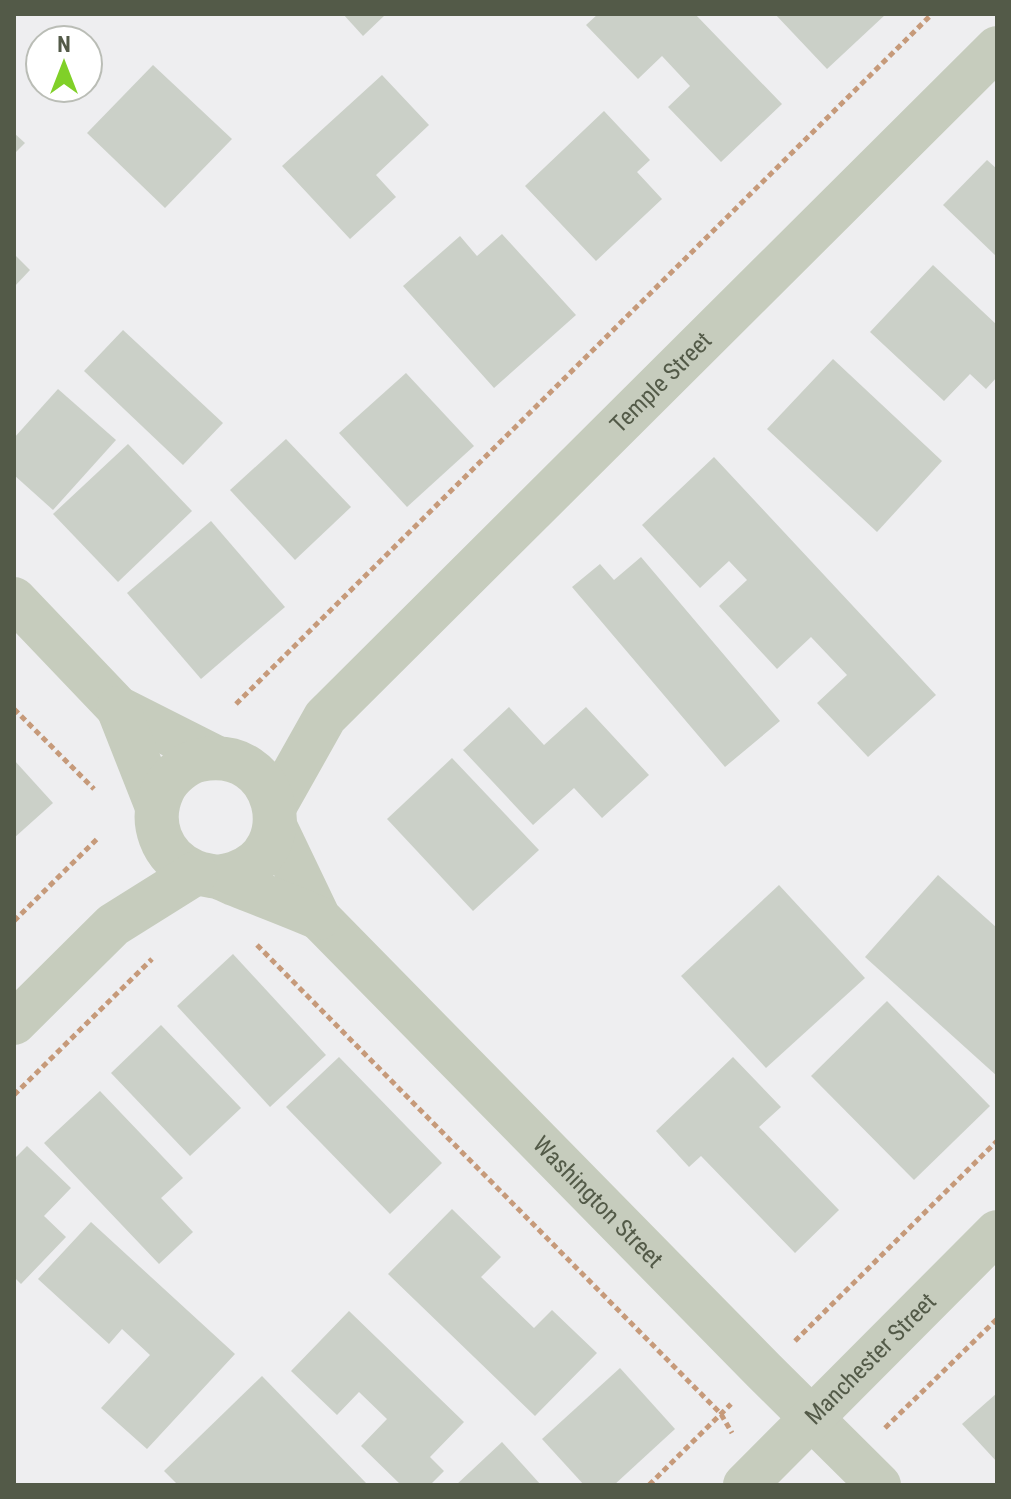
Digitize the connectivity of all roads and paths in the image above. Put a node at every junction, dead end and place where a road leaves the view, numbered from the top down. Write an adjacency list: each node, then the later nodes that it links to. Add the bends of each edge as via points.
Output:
1 (932, 14): 4 (path)
2 (997, 48): 7 (street, Temple Street)
3 (14, 599): 5 (street)
4 (236, 704)
5 (118, 708): 8 (street); 11 (street)
6 (14, 709): 9 (path)
7 (325, 717): 8 (street, Temple Street); 10 (street, Temple Street)
8 (225, 759): 10 (street, via 253,771 267,786); 11 (street, via 194,761 177,772 163,788)
9 (94, 789)
10 (275, 816): 13 (street, via 268,846 255,862 237,873); 14 (street, Washington Street)
11 (157, 818): 13 (street, via 164,848 178,864); 16 (street)
12 (97, 839): 15 (path)
13 (206, 875): 14 (street, Washington Street); 16 (street)
14 (319, 918): 24 (street, Washington Street)
15 (14, 921)
16 (113, 925): 19 (street)
17 (248, 936): 25 (path)
18 (161, 949): 20 (path)
19 (14, 1023)
20 (14, 1095)
21 (997, 1141): 24 (path)
22 (997, 1232): 26 (street, Manchester Street)
23 (997, 1319): 27 (path)
24 (764, 1371): 25 (path); 26 (street, Washington Street)
25 (721, 1414): 28 (path); 29 (path)
26 (811, 1417): 27 (street, Washington Street); 28 (street, Manchester Street)
27 (867, 1472)
28 (750, 1480)
29 (649, 1485)

